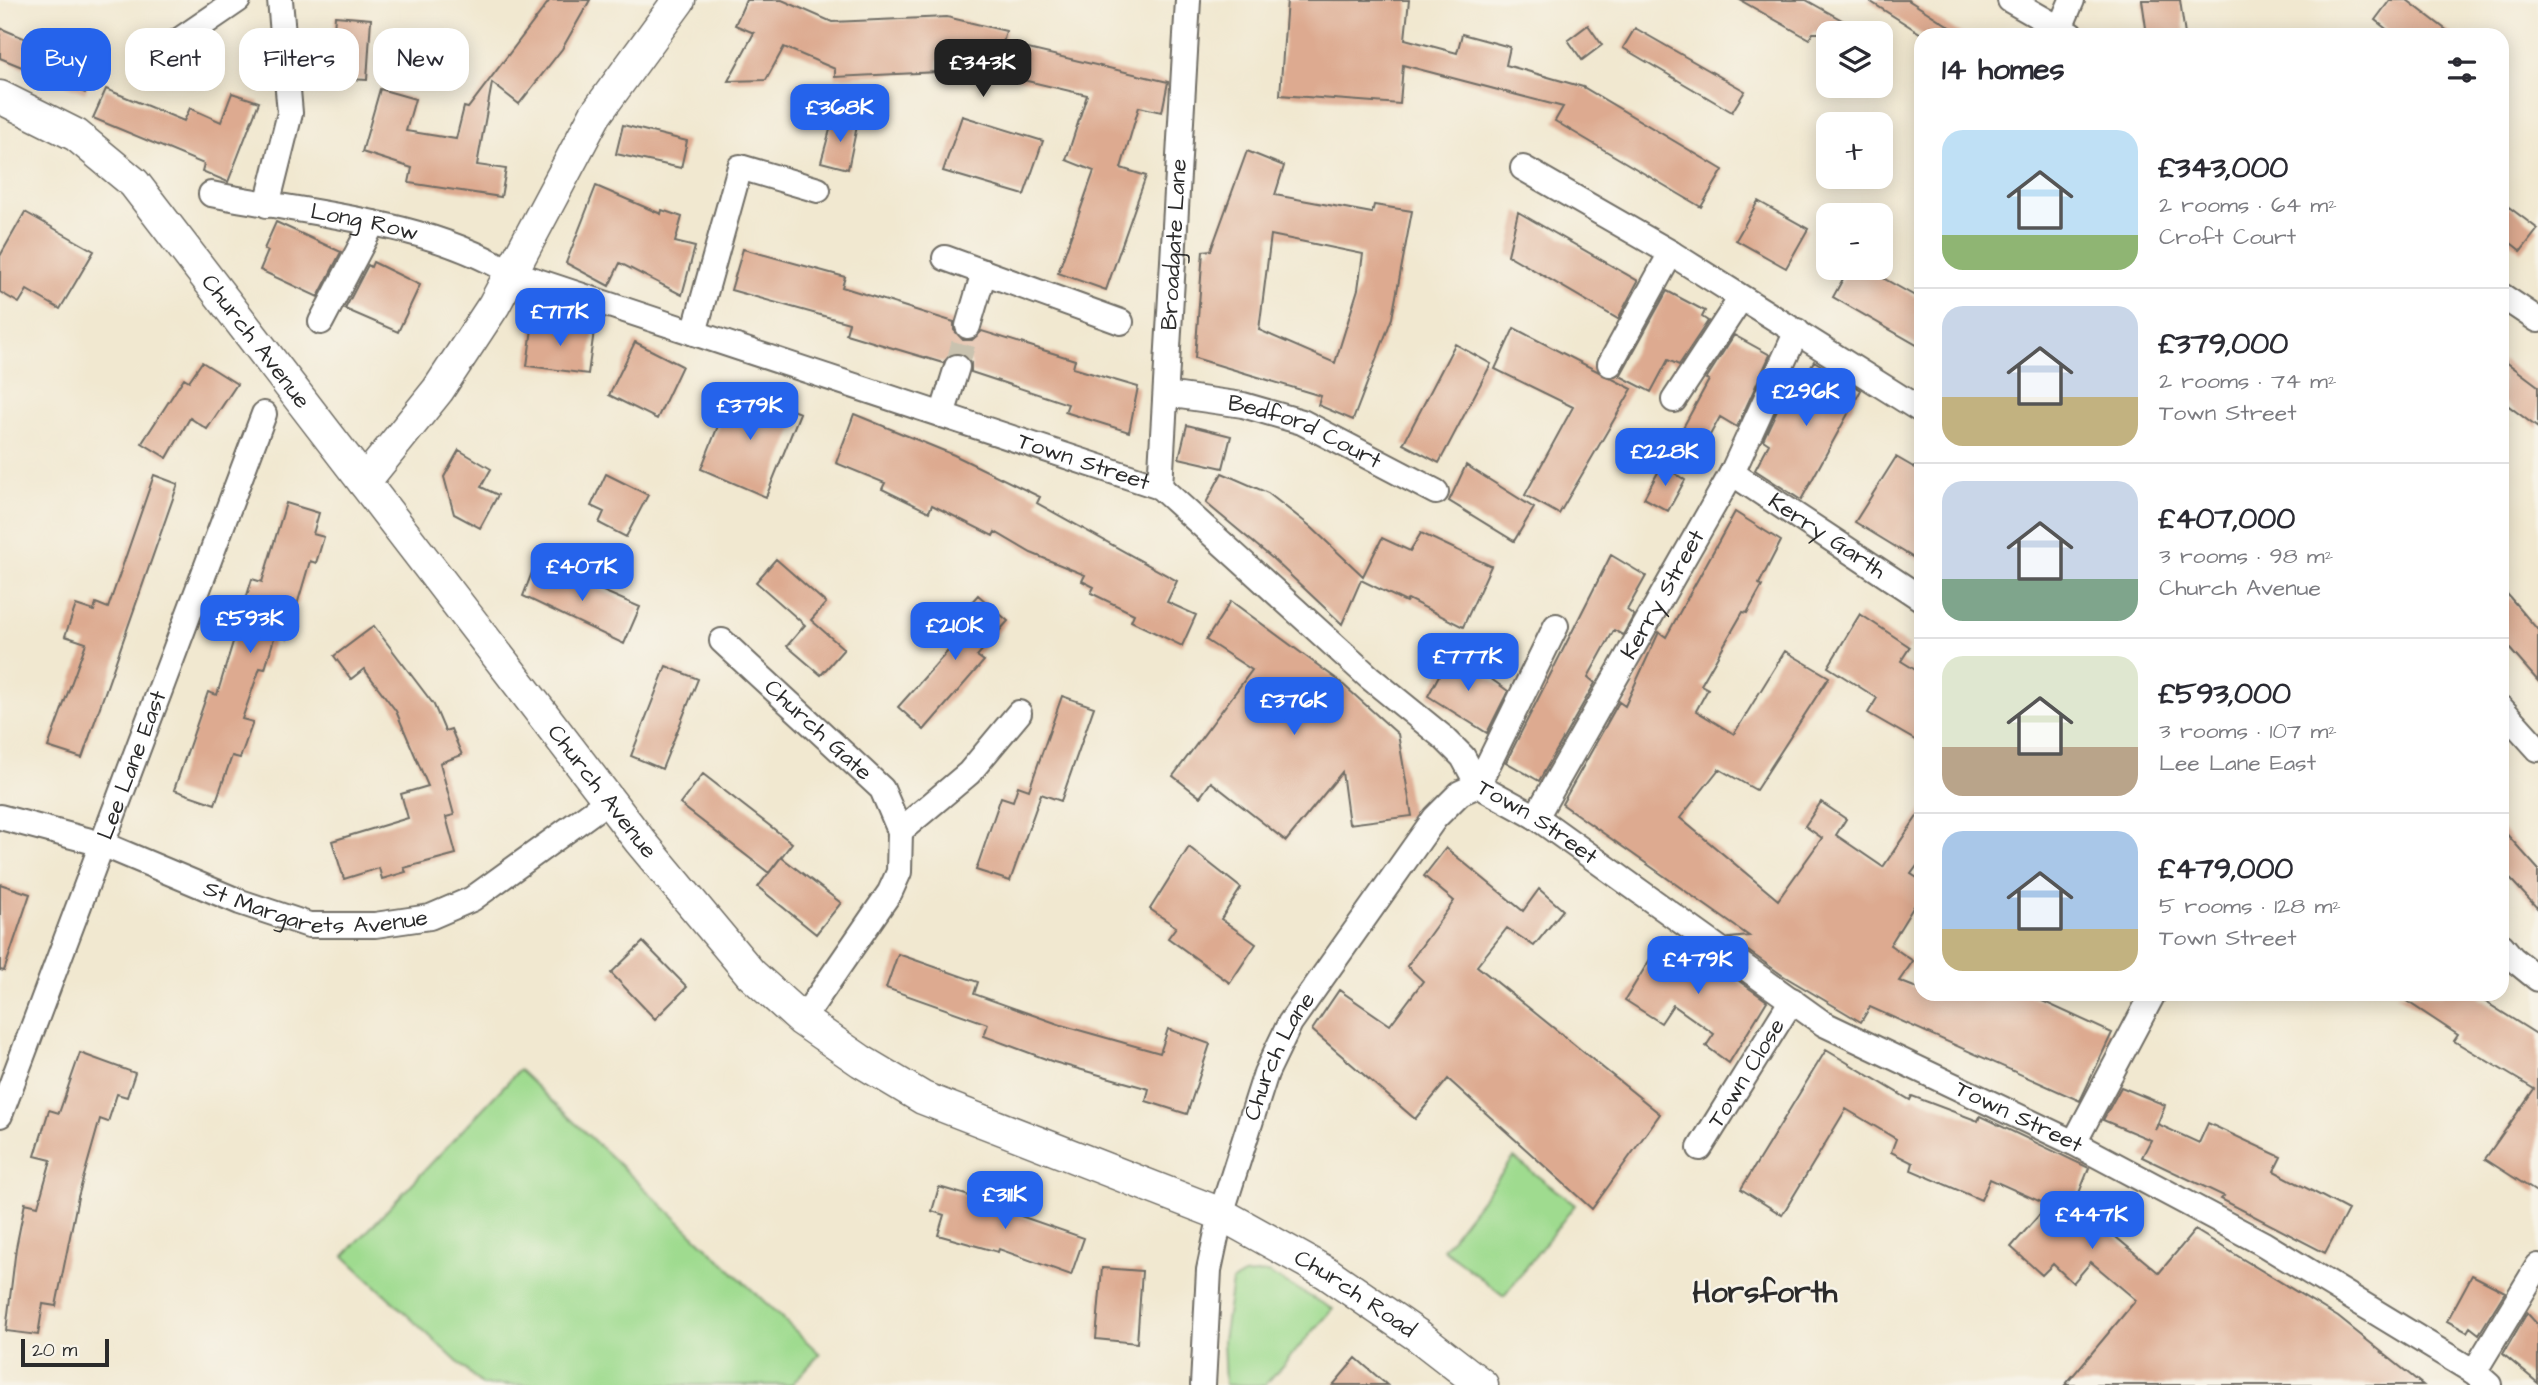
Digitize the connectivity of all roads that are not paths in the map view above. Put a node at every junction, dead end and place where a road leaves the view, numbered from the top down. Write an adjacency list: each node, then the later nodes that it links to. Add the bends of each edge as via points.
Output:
1 (238, 0): 7 (street)
2 (281, 0): 14 (street, via 290,113)
3 (679, 0): 18 (street, via 595,115)
4 (1188, 0): 30 (street, Broadgate Lane)
5 (2010, 0): 8 (street)
6 (2072, 0): 9 (street)
7 (197, 28)
8 (2061, 28)
9 (2067, 28)
10 (0, 97): 36 (street, Church Avenue, via 76,135 134,183)
11 (1523, 168): 16 (street)
12 (818, 190): 27 (street, via 740,167)
13 (211, 194): 14 (street, Long Row)
14 (267, 205): 15 (street, Long Row)
15 (373, 223): 18 (street, Long Row, via 443,241); 23 (street)
16 (1671, 253): 20 (street); 28 (street)
17 (946, 258): 19 (street)
18 (510, 272): 27 (street, Town Street); 36 (street, via 495,305 438,390)
19 (984, 272): 24 (street); 25 (street)
20 (1741, 298): 26 (street); 31 (street)
21 (2509, 301): 22 (street)
22 (2538, 320)
23 (321, 322)
24 (1121, 322)
25 (968, 326)
26 (1797, 331): 32 (street); 35 (street, Kerry Street)
27 (694, 333): 34 (street, Town Street)
28 (1610, 364)
29 (957, 367): 34 (street)
30 (1166, 394): 37 (street, Broadgate Lane); 38 (street, Bedford Court, via 1243,405 1301,422)
31 (1674, 400)
32 (1911, 405)
33 (264, 414): 50 (street, Lee Lane East)
34 (942, 415): 37 (street, Town Street)
35 (1732, 474): 39 (street, Kerry Garth); 48 (street, Kerry Street)
36 (364, 482): 46 (street, Church Avenue)
37 (1160, 487): 45 (street, Town Street, via 1369,677 1444,738 1463,757)
38 (1436, 492)
39 (1914, 594)
40 (1556, 626): 45 (street)
41 (722, 641): 49 (street, Church Gate, via 882,789)
42 (1019, 713): 49 (street, via 969,773)
43 (2509, 717): 44 (street)
44 (2538, 749)
45 (1478, 785): 48 (street, Town Street); 59 (street, Church Lane, via 1460,793 1435,818 1290,1023 1266,1073)
46 (609, 800): 50 (street, St Margarets Avenue, via 472,899 430,917 375,925 309,925 240,902); 55 (street, Church Avenue, via 751,974)
47 (0, 817): 50 (street, St Margarets Avenue)
48 (1536, 817): 53 (street, Town Street)
49 (900, 831): 55 (street, Church Gate, via 899,872 890,892)
50 (102, 844): 56 (street, Lee Lane East)
51 (2509, 954): 52 (street)
52 (2538, 979)
53 (1792, 1000): 57 (street, Town Street, via 1824,1024); 58 (street, Town Close)
54 (2149, 1001): 57 (street)
55 (802, 1020): 59 (street, Church Avenue, via 923,1098)
56 (0, 1115)
57 (2074, 1143): 61 (street, Town Street, via 2262,1243)
58 (1700, 1148)
59 (1221, 1214): 62 (street, Church Lane, via 1209,1270); 63 (street, Church Road, via 1327,1273)
60 (2538, 1266): 61 (street)
61 (2481, 1379)
62 (1203, 1385)
63 (1482, 1385)

